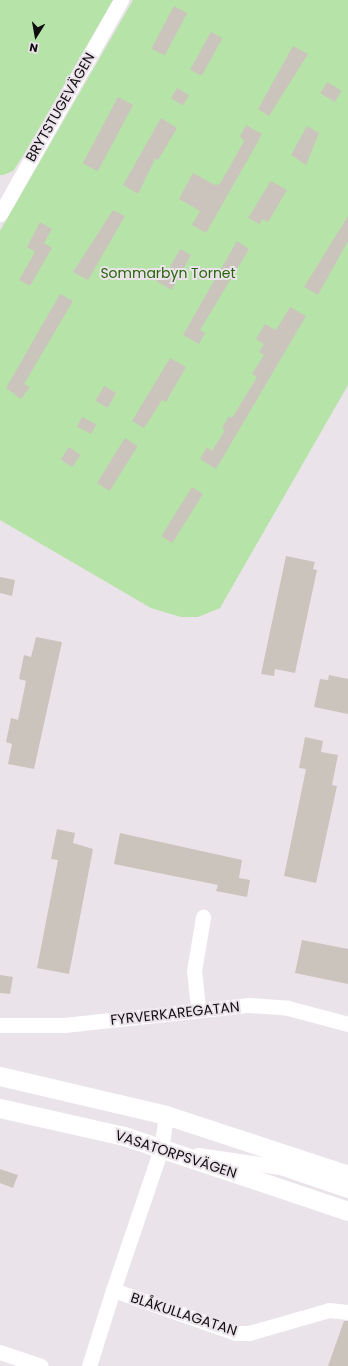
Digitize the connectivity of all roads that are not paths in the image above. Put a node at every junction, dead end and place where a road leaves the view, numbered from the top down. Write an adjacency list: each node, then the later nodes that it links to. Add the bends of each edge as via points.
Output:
1 (121, 0): 2 (street, BRYTSTUGEVÄGEN)
2 (0, 214)
3 (203, 917): 4 (street, via 194,971)
4 (198, 1008): 5 (street, FYRVERKAREGATAN, via 265,1006); 6 (street, FYRVERKAREGATAN, via 64,1025)
5 (348, 1024)
6 (0, 1025)
7 (0, 1076): 9 (main road)
8 (0, 1108): 10 (main road, VASATORPSVÄGEN, via 84,1126)
9 (166, 1115): 10 (street, BLÅKULLAGATAN); 11 (main road, via 286,1153)
10 (161, 1149): 11 (street, via 280,1167); 12 (main road, VASATORPSVÄGEN); 13 (street, BLÅKULLAGATAN)
11 (348, 1185)
12 (348, 1211)
13 (114, 1290): 14 (street, BLÅKULLAGATAN, via 236,1333 249,1333 330,1310); 17 (street, BLÅKULLAGATAN)
14 (348, 1312)
15 (0, 1352): 16 (street)
16 (41, 1366)
17 (89, 1366)

